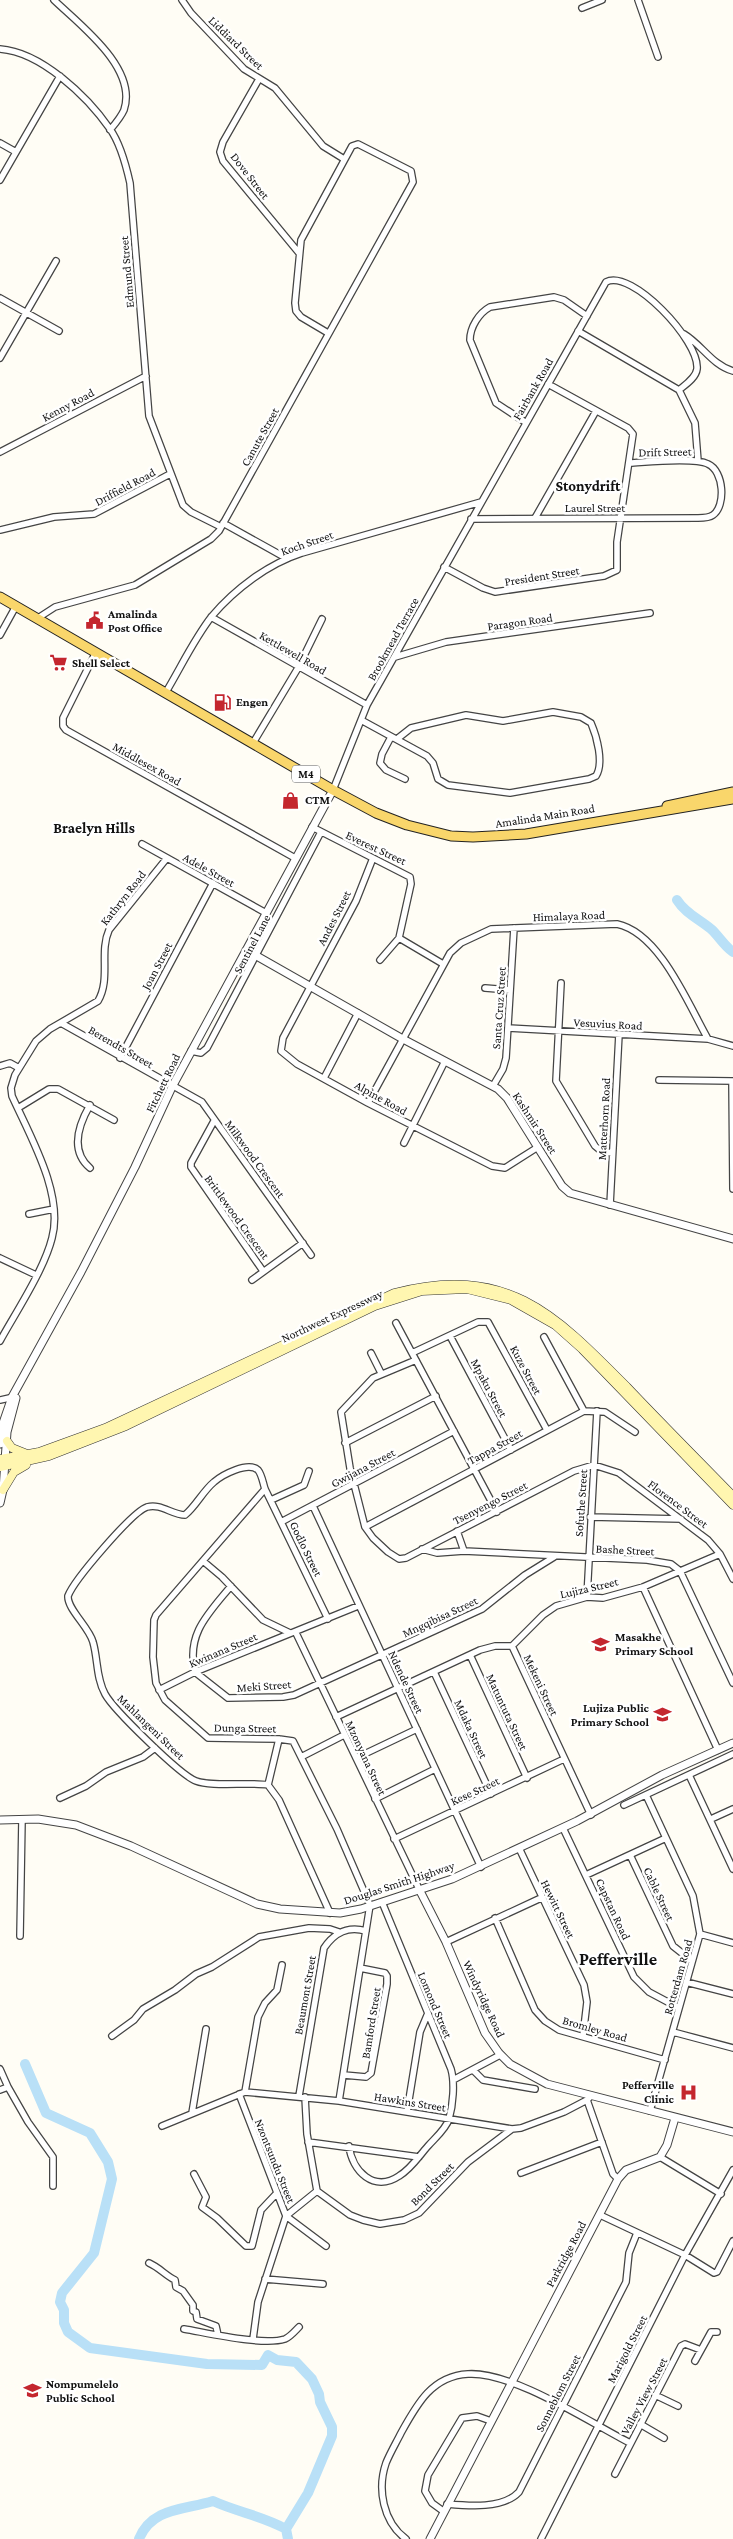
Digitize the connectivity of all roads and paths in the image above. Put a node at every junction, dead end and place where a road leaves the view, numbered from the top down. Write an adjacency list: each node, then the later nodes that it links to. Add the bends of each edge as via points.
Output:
1 (54, 0): 10 (street, via 102,47 122,77 124,110)
2 (182, 0): 9 (street, Liddiard Street, via 234,58)
3 (602, 0): 5 (street)
4 (638, 0): 7 (street)
5 (582, 8)
6 (0, 49): 8 (street, Edmund Street, via 26,57)
7 (658, 57)
8 (60, 76): 10 (street, Edmund Street); 12 (street)
9 (259, 79): 13 (street, Liddiard Street, via 275,88 323,146); 15 (street, Dove Street, via 220,152 223,161)
10 (110, 130): 26 (street, Edmund Street, via 130,183)
11 (0, 143): 12 (street)
12 (16, 152): 14 (street)
13 (344, 159): 15 (street, via 303,236); 22 (street, Canute Street, via 352,146 358,144 413,174 413,182)
14 (1, 178)
15 (299, 253): 22 (street, via 296,312)
16 (56, 261): 18 (street)
17 (0, 298): 18 (street)
18 (26, 312): 20 (street); 24 (street)
19 (587, 316): 21 (street, Fairbank Road); 23 (street, Fairbank Road, via 604,285 612,279 623,282 658,304); 30 (street, via 554,297 490,307 476,322 470,340 492,397 499,406)
20 (59, 331)
21 (578, 331): 27 (street, Fairbank Road); 28 (street)
22 (328, 333): 40 (street, Canute Street)
23 (683, 334): 25 (street, via 704,349 713,361); 28 (street, via 696,370)
24 (0, 358)
25 (733, 371)
26 (146, 376): 31 (street, Kenny Road); 34 (street, Edmund Street, via 151,423)
27 (548, 384): 29 (street); 30 (street, Fairbank Road)
28 (680, 390): 32 (street, via 695,423)
29 (596, 411): 33 (street, via 632,431); 37 (street)
30 (525, 422): 35 (street, Fairbank Road)
31 (0, 452)
32 (698, 461): 33 (street, Drift Street); 36 (street, Drift Street, via 712,466 720,478)
33 (630, 463): 38 (street)
34 (170, 474): 40 (street, Edmund Street, via 187,509); 41 (street, Driffield Road, via 94,514 54,517)
35 (481, 502): 39 (street, Brookmead Terrace); 42 (street, Koch Street)
36 (717, 510): 38 (street, Laurel Street, via 706,517)
37 (535, 518): 38 (street, Laurel Street); 39 (street, Laurel Street)
38 (621, 518): 43 (street, President Street, via 617,570 604,576 495,592)
39 (471, 519): 43 (street, Brookmead Terrace)
40 (222, 525): 42 (street, Edmund Street); 47 (street, Canute Street, via 211,538 144,581 55,607)
41 (0, 530)
42 (286, 558): 48 (street, Koch Street, via 236,593)
43 (444, 567): 52 (street, Brookmead Terrace)
44 (0, 597): 45 (main road, Amalinda Main Road / M4)
45 (16, 606): 47 (main road, Amalinda Main Road / M4); 50 (street)
46 (650, 613): 52 (street, Paragon Road, via 446,642)
47 (38, 618): 51 (main road, Amalinda Main Road / M4)
48 (211, 618): 53 (street, Kettlewell Road); 54 (street, Koch Street)
49 (322, 619): 53 (street)
50 (0, 635)
51 (96, 652): 54 (main road, Amalinda Main Road / M4); 68 (street, Middlesex Road, via 65,712 62,722 66,730)
52 (395, 656): 55 (street, Brookmead Terrace)
53 (298, 668): 55 (street, Kettlewell Road); 58 (street)
54 (166, 692): 58 (main road, Amalinda Main Road / M4)
55 (367, 705): 56 (street, Brookmead Terrace)
56 (361, 720): 57 (street); 60 (street, Brookmead Terrace)
57 (394, 738): 57 (street, via 431,759 441,783 503,792 519,792 589,778 596,776 600,766 591,723 581,717 560,713 503,722 475,716 454,717 411,728); 59 (street, via 382,754 380,763 386,770)
58 (253, 743): 60 (main road, Amalinda Main Road / M4)
59 (405, 779)
60 (333, 790): 63 (main road, Amalinda Main Road / M4, via 376,813 451,836 526,834); 64 (street, Fitchett Road)
61 (733, 792): 63 (main road, Amalinda Main Road / M4, via 684,801)
62 (733, 799): 63 (main road, Amalinda Main Road / M4)
63 (645, 813)
64 (312, 827): 65 (street, Everest Street); 68 (street, Fitchett Road)
65 (321, 832): 69 (street, Everest Street); 75 (street, Sentinel Lane)
66 (142, 844): 67 (street, Adele Street)
67 (167, 858): 70 (street, Adele Street); 83 (street, Kathryn Road, via 109,930 103,991 98,1001)
68 (295, 858): 71 (street, Fitchett Road)
69 (373, 858): 73 (street, Everest Street, via 410,877); 79 (street, Andes Street, via 356,901)
70 (213, 883): 71 (street, Adele Street); 91 (street, Joan Street)
71 (266, 912): 74 (street, Fitchett Road)
72 (514, 928): 77 (street, Himalaya Road, via 484,931 455,946); 81 (street, Santa Cruz Street); 88 (street, Himalaya Road, via 617,924 629,928 663,958)
73 (399, 938): 76 (street); 77 (street)
74 (246, 950): 75 (street, Kashmir Street); 90 (street, Fitchett Road)
75 (256, 956): 79 (street, Kashmir Street); 90 (street, Sentinel Lane, via 207,1048 201,1053)
76 (380, 960)
77 (443, 964): 87 (street, Himalaya Road)
78 (561, 983): 85 (street)
79 (310, 986): 82 (street, Kashmir Street); 95 (street, Alpine Road, via 280,1048 285,1057)
80 (485, 988): 81 (street)
81 (510, 990): 84 (street, Santa Cruz Street)
82 (358, 1014): 87 (street, Kashmir Street); 95 (street)
83 (61, 1023): 91 (street, Berendts Street); 94 (street, via 36,1041)
84 (508, 1028): 85 (street, Vesuvius Road); 97 (street, Santa Cruz Street, via 505,1065)
85 (558, 1031): 86 (street, Vesuvius Road); 107 (street, via 555,1076 558,1087 595,1146)
86 (619, 1034): 88 (street, Vesuvius Road); 107 (street, Matterhorn Road)
87 (401, 1038): 92 (street, Kashmir Street); 99 (street, Himalaya Road)
88 (708, 1039): 89 (street)
89 (733, 1046)
90 (191, 1051): 98 (street, Fitchett Road)
91 (120, 1058): 98 (street, Berendts Street)
92 (445, 1061): 97 (street, Kashmir Street); 104 (street)
93 (0, 1066): 94 (street, via 10,1064)
94 (19, 1068): 101 (street, via 11,1088)
95 (324, 1078): 99 (street, Alpine Road)
96 (659, 1080): 109 (street, via 732,1081)
97 (493, 1086): 106 (street, Kashmir Street, via 507,1098)
98 (172, 1087): 103 (street, Milkwood Crescent, via 202,1102); 129 (street, Fitchett Road, via 135,1167)
99 (368, 1103): 104 (street, Alpine Road)
100 (90, 1105): 101 (street, via 53,1088); 102 (street); 108 (street, via 80,1121 78,1134 81,1156)
101 (18, 1108): 111 (street, via 50,1186)
102 (114, 1120)
103 (214, 1121): 114 (street, Milkwood Crescent); 117 (street, Brittlewood Crescent, via 191,1167)
104 (412, 1126): 105 (street); 106 (street, Alpine Road, via 496,1168 510,1166)
105 (404, 1143)
106 (538, 1147): 110 (street, Kashmir Street, via 562,1186 570,1193)
107 (612, 1153): 110 (street, Matterhorn Road)
108 (90, 1168)
109 (733, 1190)
110 (610, 1206): 113 (street, Kashmir Street)
111 (54, 1208): 112 (street); 118 (street, via 52,1238)
112 (29, 1214)
113 (733, 1240)
114 (304, 1243): 115 (street, Milkwood Crescent); 117 (street, Brittlewood Crescent)
115 (311, 1255)
116 (0, 1258): 118 (street)
117 (264, 1271): 119 (street, Brittlewood Crescent)
118 (36, 1274): 123 (street)
119 (252, 1280)
120 (396, 1323): 125 (street)
121 (450, 1336): 125 (street); 135 (street, Kuze Street, via 485,1321 493,1328); 140 (street, Mpaku Street)
122 (544, 1337): 132 (street)
123 (0, 1341)
124 (371, 1353): 127 (street)
125 (412, 1354): 126 (street)
126 (416, 1360): 127 (street); 128 (street)
127 (381, 1373): 139 (street, via 363,1386 340,1412)
128 (436, 1396): 136 (street); 139 (street)
129 (14, 1397): 130 (street); 134 (street, Fitchett Road); 138 (street, Fitchett Road)
130 (0, 1400)
131 (0, 1404): 134 (street)
132 (584, 1411): 133 (street, Tappa Street); 135 (street, Tappa Street)
133 (597, 1411): 137 (street, Tappa Street, via 608,1414); 144 (street, Sofuthe Street)
134 (5, 1414): 138 (street, Fitchett Road)
135 (547, 1430): 140 (street, Tappa Street)
136 (454, 1431): 145 (street); 147 (street, Gwijana Street)
137 (635, 1432)
138 (2, 1441): 141 (main road); 143 (street, Fitchett Road)
139 (345, 1443): 147 (street)
140 (511, 1450): 145 (street, Tappa Street)
141 (29, 1455): 143 (main road, Northwest Expressway); 150 (main road, Northwest Expressway, via 123,1420 377,1299 422,1286 469,1284 512,1294 544,1310 561,1323)
142 (49, 1456): 143 (main road, Northwest Expressway); 149 (main road, via 18,1468 10,1475); 153 (main road, Northwest Expressway, via 126,1426 376,1306 422,1291 468,1290 511,1300 554,1326 582,1350)
143 (3, 1463): 149 (street, Fitchett Road)
144 (594, 1464): 155 (street, Tsenyengo Street, via 574,1471); 156 (street, Sofuthe Street); 157 (street, Florence Street, via 619,1473)
145 (475, 1470): 155 (street); 159 (street, Tappa Street)
146 (309, 1471): 151 (street, via 304,1484)
147 (355, 1484): 154 (street, Gwijana Street); 159 (street)
148 (265, 1488): 151 (street, Godlo Street); 166 (street, Dunga Street); 189 (street, Mahlangeni Street, via 258,1470 246,1467 214,1482 185,1515 154,1507 142,1510 111,1540 69,1593 69,1603 91,1637 105,1695)
149 (3, 1490): 152 (street, Fitchett Road)
150 (733, 1496)
151 (271, 1500): 158 (street, Godlo Street)
152 (0, 1503)
153 (733, 1505)
154 (313, 1506): 158 (street, Gwijana Street); 172 (street, Ndende Street)
155 (497, 1512): 160 (street, Tsenyengo Street)
156 (590, 1517): 157 (street); 165 (street, Sofuthe Street)
157 (681, 1520): 163 (street, Florence Street, via 708,1540)
158 (281, 1522): 173 (street, Godlo Street)
159 (365, 1527): 161 (street, Tsenyengo Street, via 372,1538 395,1557 402,1559)
160 (457, 1531): 161 (street, Tsenyengo Street); 162 (street)
161 (422, 1549): 162 (street, Bashe Street, via 437,1553)
162 (464, 1551): 164 (street, Bashe Street)
163 (720, 1554): 167 (street, Lujiza Street); 168 (street, Florence Street)
164 (554, 1557): 165 (street, Bashe Street); 176 (street, Mngqibisa Street, via 525,1575 487,1606)
165 (588, 1558): 167 (street, Bashe Street, via 658,1561 671,1564); 171 (street, Sofuthe Street)
166 (202, 1561): 169 (street); 183 (street, Dunga Street, via 154,1618 154,1673)
167 (680, 1571): 170 (street, Lujiza Street); 180 (street)
168 (733, 1579)
169 (231, 1586): 174 (street, via 263,1620); 178 (street, via 198,1631 192,1650)
170 (643, 1587): 171 (street, Lujiza Street, via 603,1598); 190 (street)
171 (586, 1597): 175 (street, Lujiza Street, via 550,1610)
172 (358, 1606): 173 (street, Kwinana Street); 176 (street, Ndende Street)
173 (328, 1619): 174 (street, Kwinana Street)
174 (293, 1633): 178 (street, Kwinana Street); 181 (street, Mzonyana Street)
175 (512, 1646): 177 (street, via 495,1646); 194 (street, Mekeni Street)
176 (382, 1654): 181 (street, Mngqibisa Street); 182 (street, Ndende Street)
177 (470, 1655): 179 (street); 197 (street, Matuntuta Street)
178 (196, 1672): 181 (street, Meki Street, via 223,1696 233,1699 283,1697); 183 (street, Kwinana Street)
179 (434, 1672): 182 (street); 199 (street, Mdaka Street)
180 (733, 1683)
181 (320, 1685): 184 (street, Mzonyana Street)
182 (398, 1688): 184 (street); 185 (street, Ndende Street)
183 (159, 1690): 187 (street, Dunga Street, via 170,1705 208,1738)
184 (336, 1717): 186 (street, Mzonyana Street)
185 (417, 1729): 193 (street); 195 (street, Ndende Street)
186 (344, 1735): 192 (street); 193 (street, Mzonyana Street)
187 (280, 1739): 192 (street, Dunga Street, via 293,1741); 198 (street)
188 (733, 1743): 190 (street, Douglas Smith Highway)
189 (155, 1748): 198 (street, Mahlangeni Street, via 196,1782); 201 (street)
190 (718, 1750): 206 (street, Douglas Smith Highway, via 662,1775)
191 (733, 1754): 196 (street)
192 (303, 1756): 221 (street, Dunga Street)
193 (356, 1758): 202 (street, Mzonyana Street)
194 (564, 1759): 197 (street, Kese Street); 206 (street, Mekeni Street)
195 (435, 1769): 202 (street); 205 (street, Ndende Street)
196 (689, 1775): 200 (street); 209 (street)
197 (527, 1778): 199 (street, Kese Street)
198 (268, 1785): 222 (street)
199 (491, 1794): 205 (street, Kese Street)
200 (646, 1795): 203 (street); 211 (street, Rotterdam Road)
201 (60, 1798)
202 (375, 1799): 212 (street, Mzonyana Street)
203 (624, 1805)
204 (733, 1809): 209 (street)
205 (456, 1811): 212 (street, Kese Street); 215 (street, Ndende Street)
206 (591, 1815): 210 (street, Douglas Smith Highway)
207 (0, 1820): 208 (street, Douglas Smith Highway)
208 (20, 1820): 222 (street, Douglas Smith Highway, via 58,1821 95,1831 256,1904 280,1910); 227 (street)
209 (711, 1820): 216 (street)
210 (563, 1828): 213 (street, Douglas Smith Highway); 217 (street, Capstan Road)
211 (666, 1838): 214 (street); 226 (street, Rotterdam Road, via 693,1896)
212 (394, 1839): 218 (street, Mzonyana Street)
213 (519, 1848): 215 (street, Douglas Smith Highway); 219 (street, Hewitt Street)
214 (630, 1855): 217 (street); 230 (street, Cable Street, via 673,1946)
215 (481, 1867): 218 (street, Douglas Smith Highway)
216 (733, 1869)
217 (586, 1875): 235 (street, Capstan Road, via 634,1977 649,1992)
218 (420, 1891): 220 (street, Douglas Smith Highway); 228 (street, Windyridge Road)
219 (541, 1898): 223 (street); 240 (street, Hewitt Street, via 584,1985 587,2002)
220 (382, 1902): 221 (street, Douglas Smith Highway); 236 (street, Lomond Street)
221 (370, 1905): 222 (street, Douglas Smith Highway, via 349,1912); 224 (street, Bamford Street)
222 (330, 1913)
223 (495, 1918): 228 (street); 240 (street, Bromley Road, via 539,2016 554,2027)
224 (366, 1931): 225 (street, via 354,1928); 232 (street, Bamford Street)
225 (339, 1932): 239 (street, via 309,1928 259,1937 143,2009); 252 (street, Beaumont Street, via 329,1940 321,1957)
226 (700, 1934): 229 (street); 230 (street, Rotterdam Road)
227 (20, 1936)
228 (446, 1942): 242 (street, Windyridge Road, via 485,2033)
229 (733, 1943)
230 (692, 1961): 233 (street, Rotterdam Road)
231 (282, 1965): 251 (street, via 277,1990 258,2017)
232 (360, 1968): 246 (street, Bamford Street); 246 (street, Bamford Street, via 387,1974 386,1994 371,2073 366,2076)
233 (686, 1982): 234 (street); 235 (street, Rotterdam Road)
234 (733, 1994)
235 (679, 2008): 238 (street, Rotterdam Road)
236 (428, 2014): 247 (street, Lomond Street); 257 (street, via 420,2032)
237 (206, 2029): 256 (street)
238 (673, 2032): 241 (street); 243 (street, Rotterdam Road)
239 (112, 2036)
240 (583, 2036): 243 (street, Bromley Road)
241 (733, 2048)
242 (500, 2055): 245 (street); 253 (street, Windyridge Road, via 535,2079)
243 (665, 2060): 255 (street, Rotterdam Road)
244 (0, 2069): 248 (street)
245 (473, 2070): 247 (street); 249 (street, via 484,2080)
246 (344, 2075): 254 (street, Bamford Street)
247 (453, 2080): 258 (street, Lomond Street)
248 (8, 2087): 250 (street); 272 (street, via 53,2157)
249 (535, 2089)
250 (0, 2090)
251 (242, 2093): 252 (street, Hawkins Street); 256 (street); 274 (street, Nzontsundu Street)
252 (302, 2096): 254 (street, Hawkins Street); 263 (street)
253 (588, 2098): 255 (street, Windyridge Road); 261 (street, Bond Street, via 556,2115); 264 (street)
254 (339, 2101): 257 (street, Hawkins Street)
255 (650, 2111): 259 (street, Windyridge Road)
256 (192, 2112): 260 (street)
257 (407, 2112): 258 (street, Hawkins Street)
258 (449, 2118): 261 (street, Hawkins Street); 266 (street)
259 (675, 2118): 262 (street, Windyridge Road); 267 (street)
260 (162, 2126)
261 (512, 2129): 273 (street, Bond Street, via 468,2162 419,2213 404,2220 380,2224 363,2220 350,2215)
262 (733, 2132)
263 (308, 2142): 265 (street); 273 (street)
264 (602, 2142): 269 (street); 271 (street, via 613,2174)
265 (349, 2146): 266 (street); 266 (street, via 354,2166 372,2180 397,2178)
266 (419, 2157)
267 (660, 2158): 271 (street, via 626,2170); 275 (street)
268 (733, 2170): 275 (street, Marigold Street)
269 (521, 2173)
270 (194, 2174): 274 (street, via 206,2197 202,2207 246,2246 252,2246 260,2210)
271 (618, 2179): 276 (street, Parkridge Road)
272 (53, 2186)
273 (317, 2191): 277 (street)
274 (277, 2193): 277 (street, Nzontsundu Street)
275 (720, 2194): 281 (street, Marigold Street)
276 (600, 2215): 278 (street); 292 (street, Parkridge Road)
277 (286, 2216): 280 (street, Nzontsundu Street); 283 (street)
278 (638, 2233): 281 (street); 295 (street, Sonneblom Street, via 629,2253 626,2282)
279 (733, 2241): 281 (street, via 716,2273)
280 (326, 2246)
281 (686, 2255): 298 (street, Marigold Street)
282 (149, 2263): 288 (street, via 175,2280 176,2287 193,2305 197,2319 216,2326)
283 (265, 2279): 284 (street); 289 (street)
284 (323, 2284)
285 (299, 2326): 289 (street, via 284,2340)
286 (184, 2329): 288 (street)
287 (717, 2332): 290 (street, via 711,2332)
288 (218, 2335): 289 (street)
289 (253, 2339)
290 (701, 2350): 291 (street); 293 (street, Valley View Street, via 686,2344 682,2346)
291 (696, 2361)
292 (512, 2381): 295 (street); 296 (street, Parkridge Road); 303 (street, via 485,2375 454,2376 434,2386 416,2406 386,2464 382,2485 388,2518)
293 (655, 2395): 294 (street); 297 (street, Valley View Street)
294 (678, 2406)
295 (562, 2407): 298 (street); 302 (street, Sonneblom Street, via 516,2495 498,2503)
296 (491, 2420): 302 (street, Parkridge Road); 302 (street, via 478,2416 462,2418 428,2475 424,2487 427,2495)
297 (640, 2424): 299 (street); 300 (street, Valley View Street)
298 (598, 2427): 300 (street); 305 (street, Marigold Street)
299 (664, 2438)
300 (630, 2443): 301 (street, Valley View Street)
301 (615, 2474)
302 (445, 2508): 304 (street, Parkridge Road)
303 (406, 2539)
304 (430, 2539)
305 (541, 2539)

